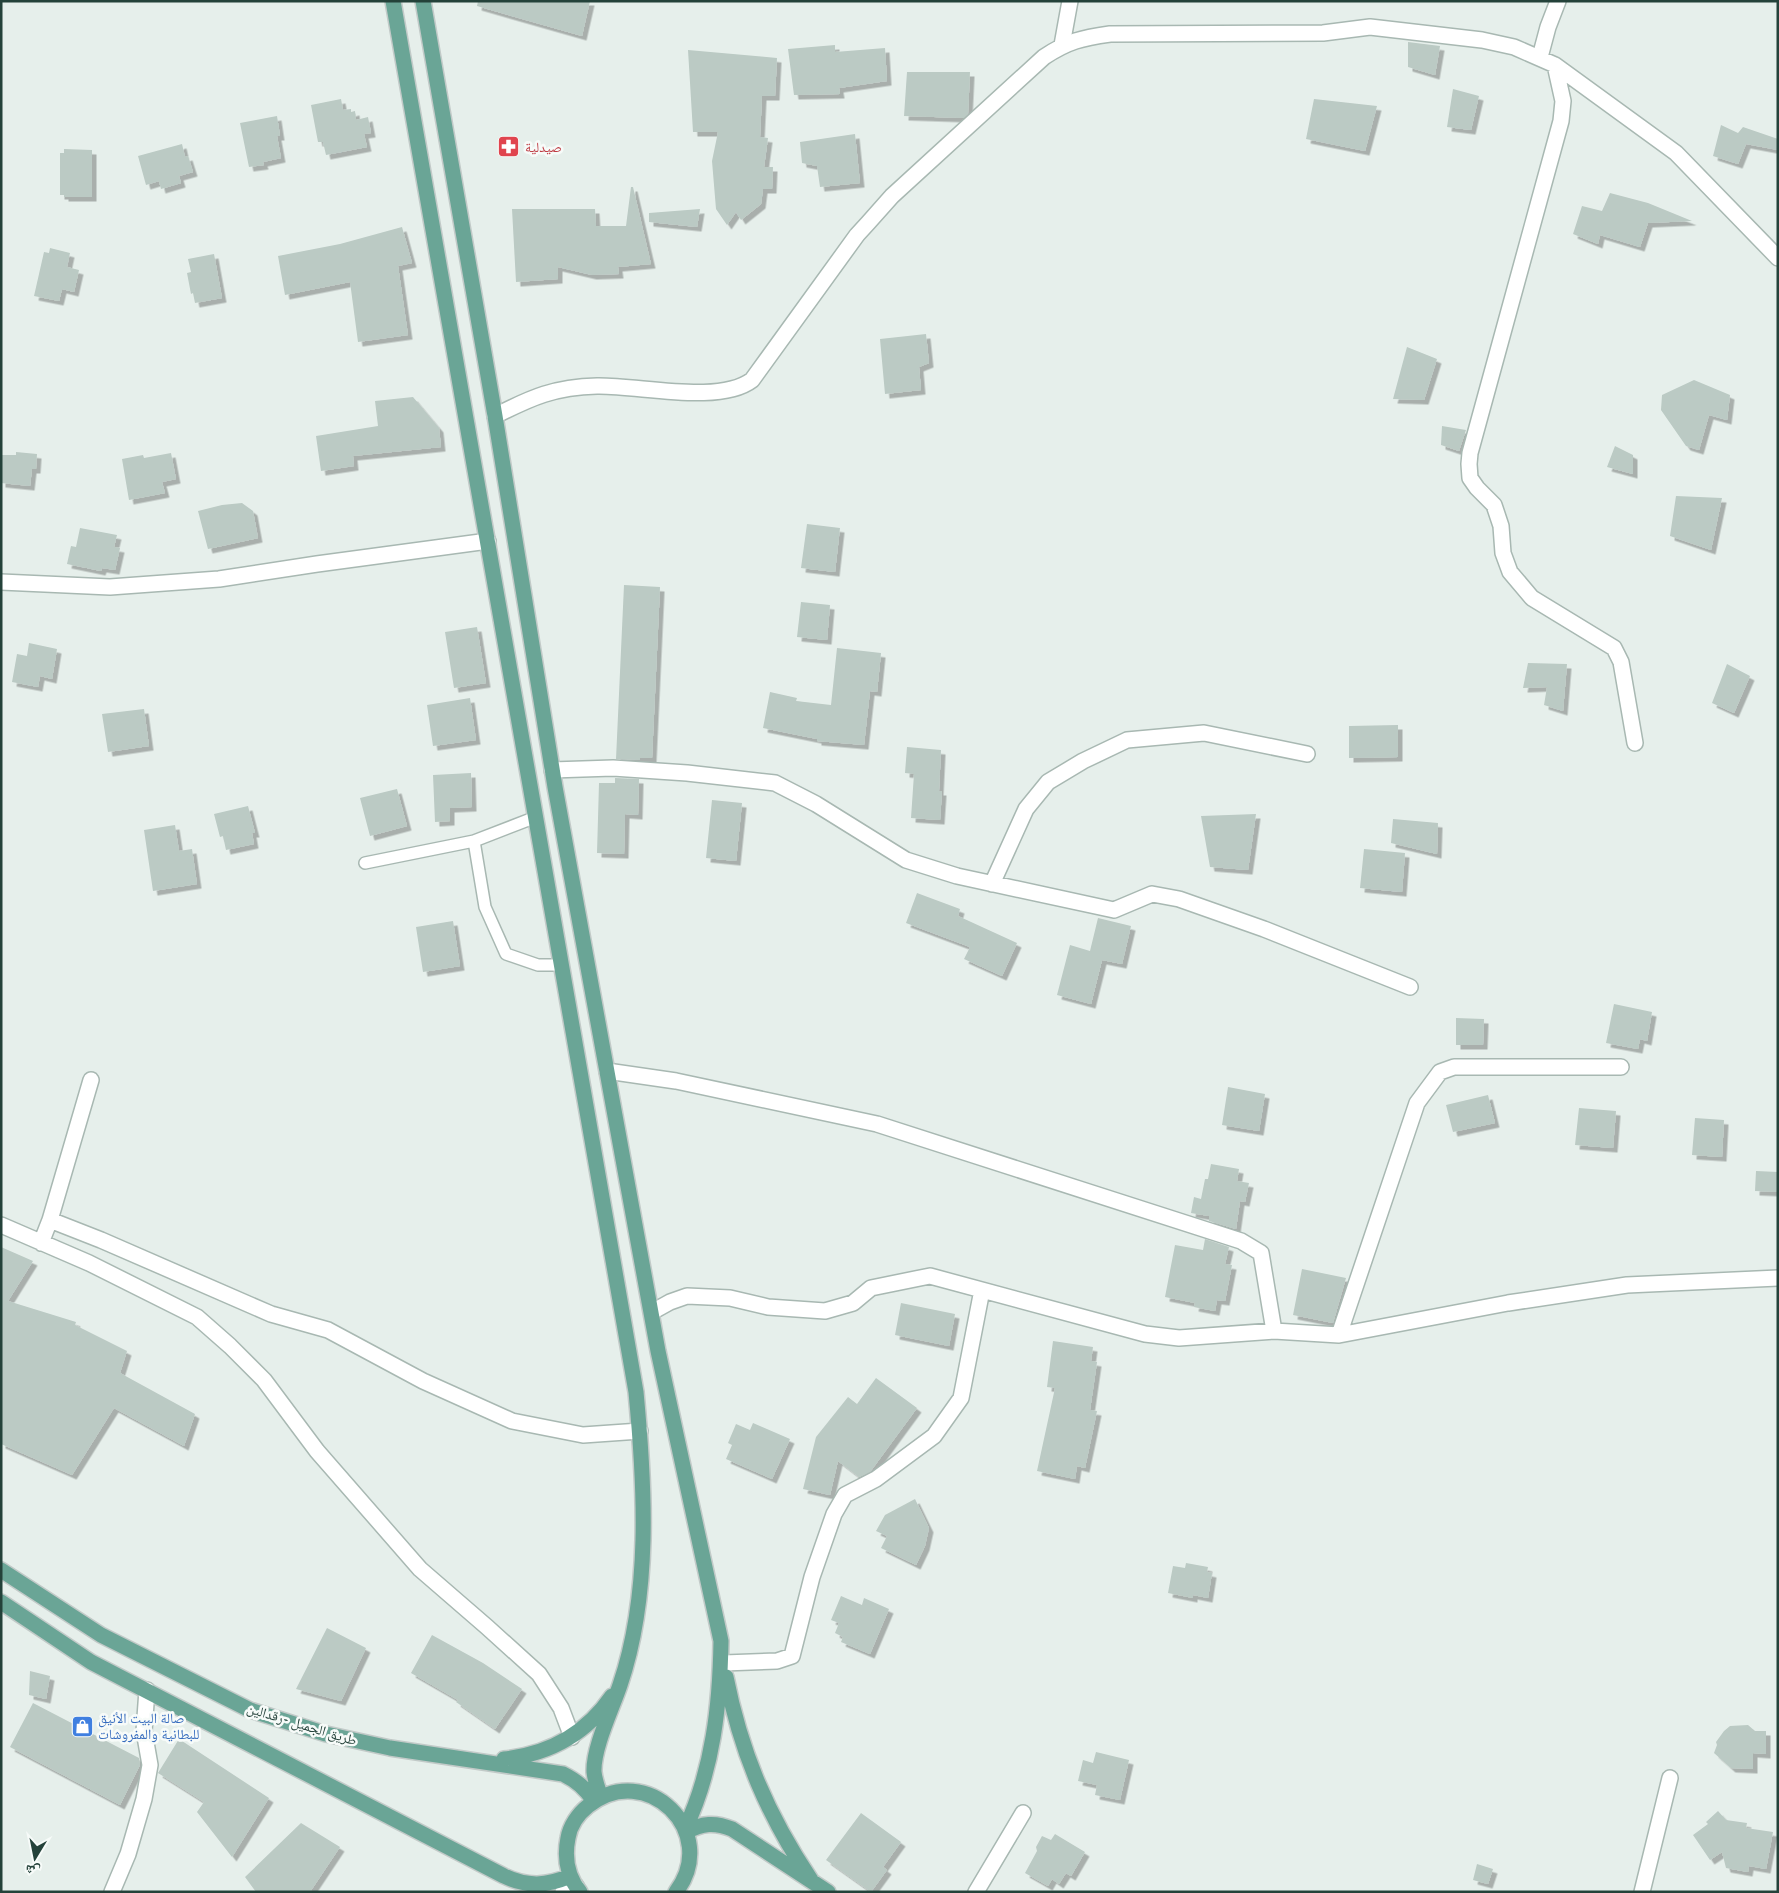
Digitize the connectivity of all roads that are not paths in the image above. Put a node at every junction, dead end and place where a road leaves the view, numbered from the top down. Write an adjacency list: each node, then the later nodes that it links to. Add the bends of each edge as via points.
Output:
1 (393, 1): 10 (main road)
2 (423, 1): 9 (main road)
3 (1070, 1): 5 (street)
4 (1558, 1): 6 (street)
5 (1062, 45): 6 (street, via 1110,34 1323,33 1370,27 1482,40); 9 (street, via 1021,77 892,196 857,235 752,380 744,386 733,390 691,393 599,386 571,388 528,399)
6 (1540, 57): 7 (street)
7 (1555, 65): 8 (street, via 1676,153); 12 (street, via 1562,121 1470,453 1470,478 1494,505 1510,572 1532,598 1614,648 1621,662)
8 (1778, 258)
9 (495, 416): 14 (main road)
10 (488, 541): 11 (street, via 220,580 110,587); 15 (main road)
11 (1, 582)
12 (1635, 743)
13 (1307, 754): 18 (street, via 1204,733 1126,740 1048,782 1026,809)
14 (552, 770): 18 (street, via 613,768 775,783 816,804 906,860); 22 (main road)
15 (536, 817): 16 (lane); 19 (main road)
16 (474, 841): 17 (lane); 19 (lane, via 485,907 506,954 538,966)
17 (365, 863)
18 (992, 884): 20 (street, via 1114,910 1152,894 1179,899)
19 (562, 965): 33 (main road)
20 (1410, 987)
21 (1621, 1066): 31 (street, via 1454,1067 1440,1072 1416,1103)
22 (607, 1071): 29 (main road); 30 (street, via 676,1081 877,1124 1241,1241 1261,1253)
23 (91, 1080): 24 (street)
24 (50, 1220): 26 (street); 34 (street, via 271,1314 328,1330 423,1381 512,1421 583,1435)
25 (1, 1225): 26 (street)
26 (41, 1243): 41 (street, via 89,1263 197,1317 230,1346 264,1380 317,1452 420,1569 539,1674 560,1708)
27 (1778, 1278): 31 (street, via 1627,1285 1508,1303)
28 (982, 1290): 29 (street, via 930,1276 871,1288 853,1303 825,1311 768,1307 730,1298 687,1296); 30 (street, via 1145,1334 1179,1338); 38 (street, via 961,1398 934,1436 876,1479 845,1495 834,1514 812,1577 792,1656 777,1661)
29 (652, 1312): 32 (main road)
30 (1274, 1331): 31 (street)
31 (1339, 1335)
32 (658, 1351): 33 (main road); 37 (main road)
33 (631, 1357): 34 (main road)
34 (640, 1430): 39 (main road, via 642,1578 632,1645)
35 (1, 1570): 42 (main road, طريق الجميل -رقدالين, via 101,1635 250,1710 326,1734)
36 (1, 1602): 40 (main road, via 91,1662)
37 (721, 1641): 38 (main road); 46 (main road, via 720,1688 710,1757)
38 (724, 1663): 47 (main road, via 731,1704 753,1773 777,1824)
39 (621, 1683): 41 (main road, via 598,1714); 44 (main road, via 595,1757)
40 (147, 1690): 48 (main road, via 516,1882 558,1882); 49 (street, via 144,1732 150,1765 128,1854)
41 (572, 1737): 42 (main road, via 529,1756)
42 (480, 1761): 44 (main road, طريق الجميل -رقدالين, via 563,1774 576,1780)
43 (1670, 1778): 53 (street)
44 (598, 1799): 46 (main road, via 626,1791 650,1795 671,1809); 48 (main road, via 583,1810 569,1834 566,1862)
45 (1023, 1813): 52 (street)
46 (686, 1831): 47 (main road, via 708,1823 732,1828); 50 (main road, via 688,1869)
47 (811, 1880): 51 (main road)
48 (572, 1886)
49 (112, 1892)
50 (676, 1892)
51 (828, 1892)
52 (976, 1892)
53 (1642, 1892)

